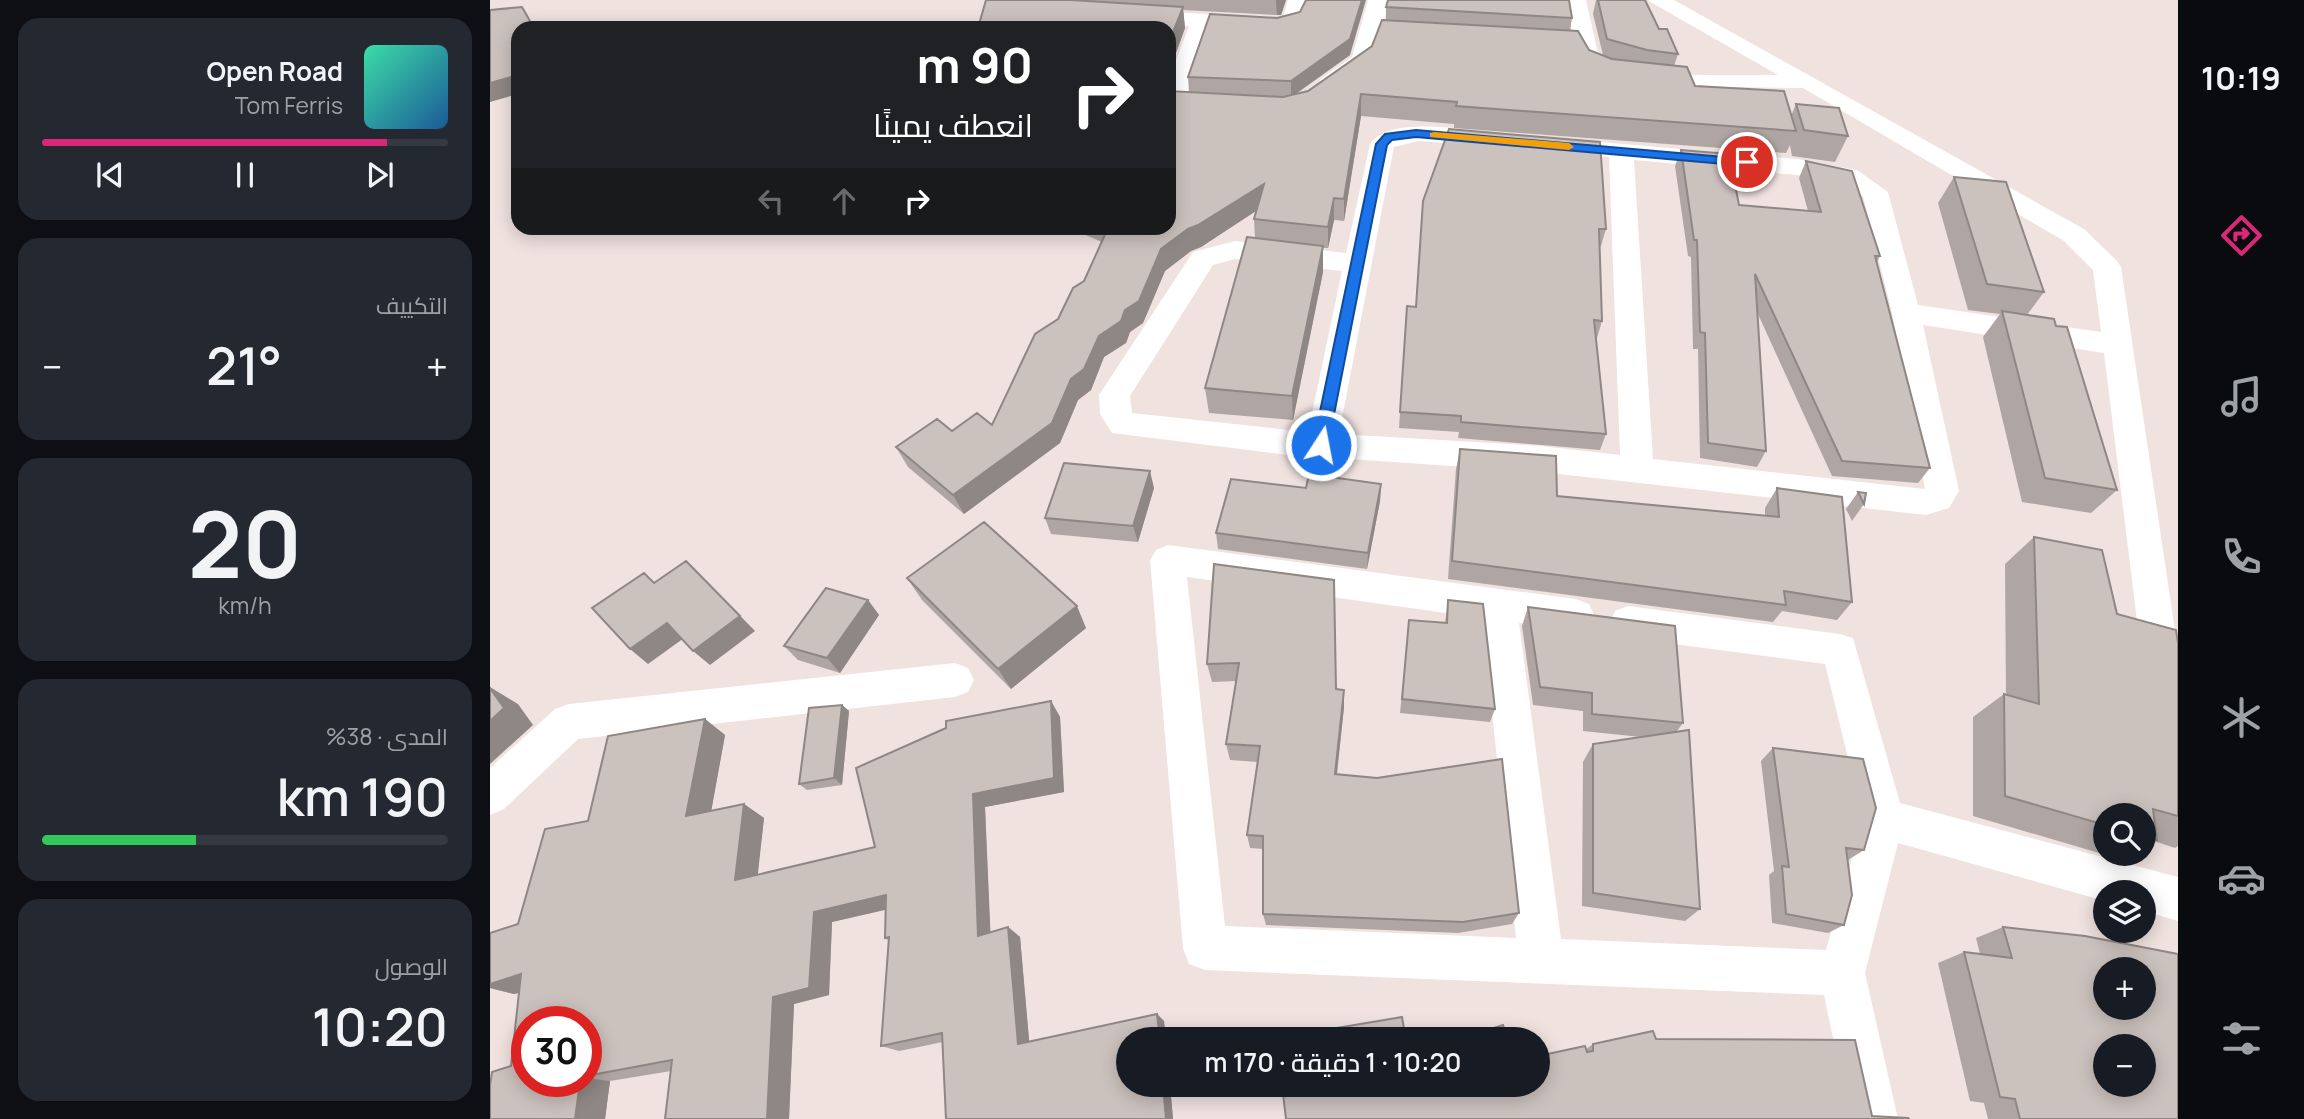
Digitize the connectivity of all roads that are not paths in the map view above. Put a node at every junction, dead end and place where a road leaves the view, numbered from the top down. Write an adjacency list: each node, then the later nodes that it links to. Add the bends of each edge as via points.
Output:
1 (1300, 0): 8 (street, via 1292,21 1286,23)
2 (1380, 0): 9 (street)
3 (1533, 0): 5 (street)
4 (1652, 1): 14 (street)
5 (1577, 3): 6 (street); 12 (street)
6 (1601, 3)
7 (1115, 15): 8 (street)
8 (1202, 20): 13 (street)
9 (1371, 32): 10 (street); 15 (street, via 1362,60)
10 (1398, 33)
11 (1558, 42): 12 (street)
12 (1585, 44): 14 (street, via 1594,65 1643,78)
13 (1178, 58)
14 (1810, 83): 21 (street, via 2074,235 2107,267)
15 (1311, 97)
16 (1176, 102): 17 (street)
17 (1196, 104)
18 (1621, 151): 19 (street, via 1416,134 1389,137 1382,144); 20 (street, via 1797,167 1848,175 1866,184 1875,192); 23 (street)
19 (1356, 263): 22 (street); 22 (street, via 1235,250 1203,258 1114,396 1116,414 1124,425)
20 (1906, 313): 21 (street); 23 (street, via 1942,491 1937,499 1926,502)
21 (2115, 344): 26 (street)
22 (1321, 445): 23 (street)
23 (1637, 470)
24 (1499, 605): 28 (street, via 1840,650); 30 (street); 30 (street, via 1167,560 1205,948)
25 (955, 680): 27 (street, via 569,722)
26 (2165, 694)
27 (490, 795)
28 (1884, 819): 29 (street); 31 (street)
29 (2178, 899)
30 (1541, 961): 31 (street)
31 (1842, 973): 32 (street)
32 (1874, 1119)

